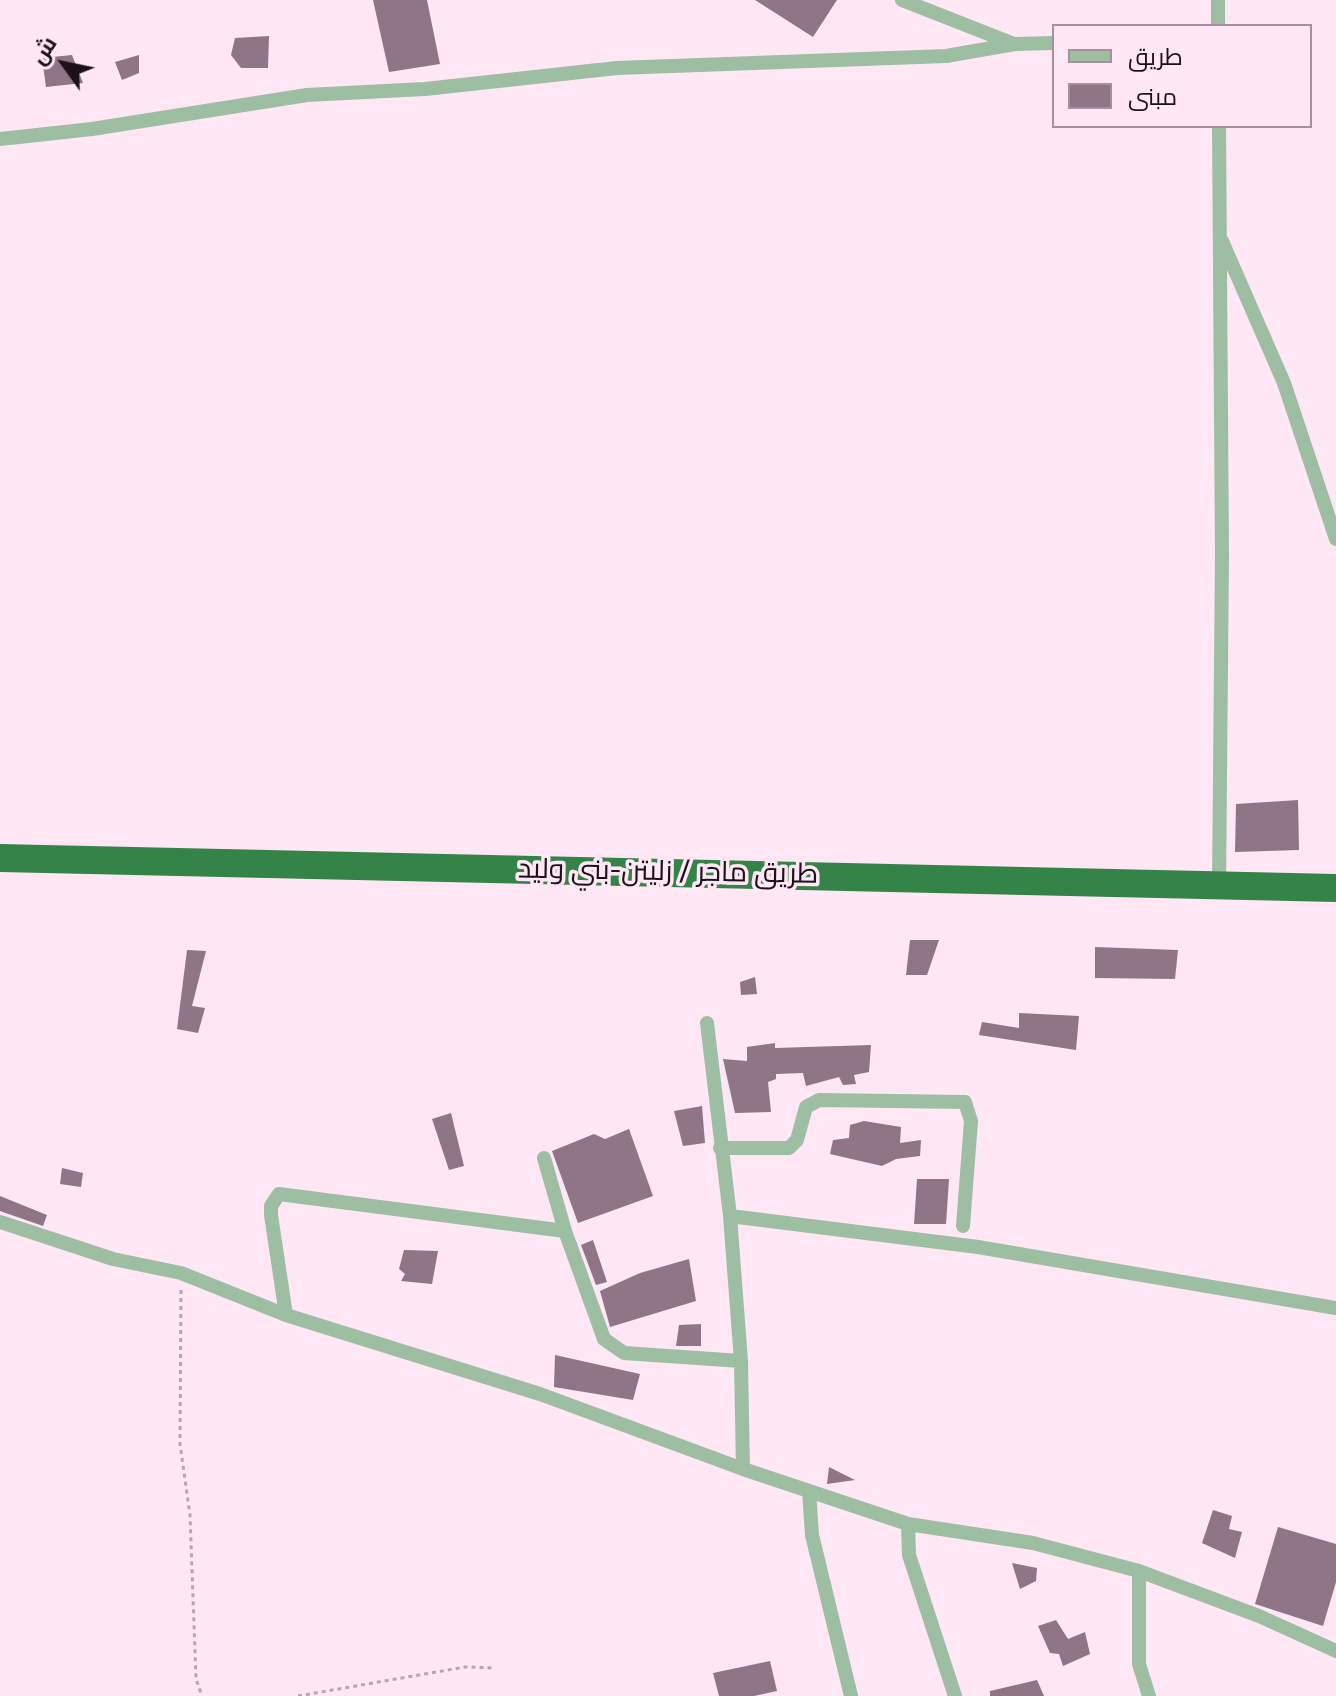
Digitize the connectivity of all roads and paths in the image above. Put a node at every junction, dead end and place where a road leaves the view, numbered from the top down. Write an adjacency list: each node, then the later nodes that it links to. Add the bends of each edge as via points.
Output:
1 (902, 0): 5 (street)
2 (1218, 0): 3 (street)
3 (1218, 24)
4 (1052, 43): 5 (street)
5 (1015, 44): 7 (street, via 946,56 617,68 425,89 307,95)
6 (1219, 128): 8 (street)
7 (0, 139)
8 (1219, 235): 9 (street, via 1284,383); 11 (street)
9 (1336, 539)
10 (0, 858): 11 (highway, طريق ماجر / زليتن-بني وليد)
11 (1219, 885): 12 (highway, طريق ماجر / زليتن-بني وليد)
12 (1336, 888)
13 (707, 1023): 14 (street)
14 (720, 1148): 16 (street); 18 (street, via 789,1148 797,1140 806,1107 819,1100 965,1102 971,1121)
15 (544, 1158): 19 (street)
16 (730, 1216): 21 (street, via 978,1247); 23 (street)
17 (0, 1222): 20 (street, via 113,1259)
18 (963, 1226)
19 (565, 1231): 22 (street, via 279,1194 271,1215); 23 (street, via 604,1339 612,1346 624,1353)
20 (181, 1273): 22 (street); 30 (path, via 180,1444 190,1515 196,1679)
21 (1336, 1308)
22 (286, 1315): 24 (street, via 540,1394)
23 (741, 1361): 24 (street)
24 (743, 1469): 25 (street)
25 (809, 1491): 26 (street); 32 (street, via 812,1535)
26 (908, 1524): 27 (street, via 1033,1543); 33 (street, via 909,1555)
27 (1139, 1571): 28 (street); 34 (street, via 1138,1651)
28 (1336, 1651)
29 (495, 1668): 31 (path, via 465,1667)
30 (202, 1696)
31 (298, 1696)
32 (851, 1696)
33 (955, 1696)
34 (1149, 1696)

